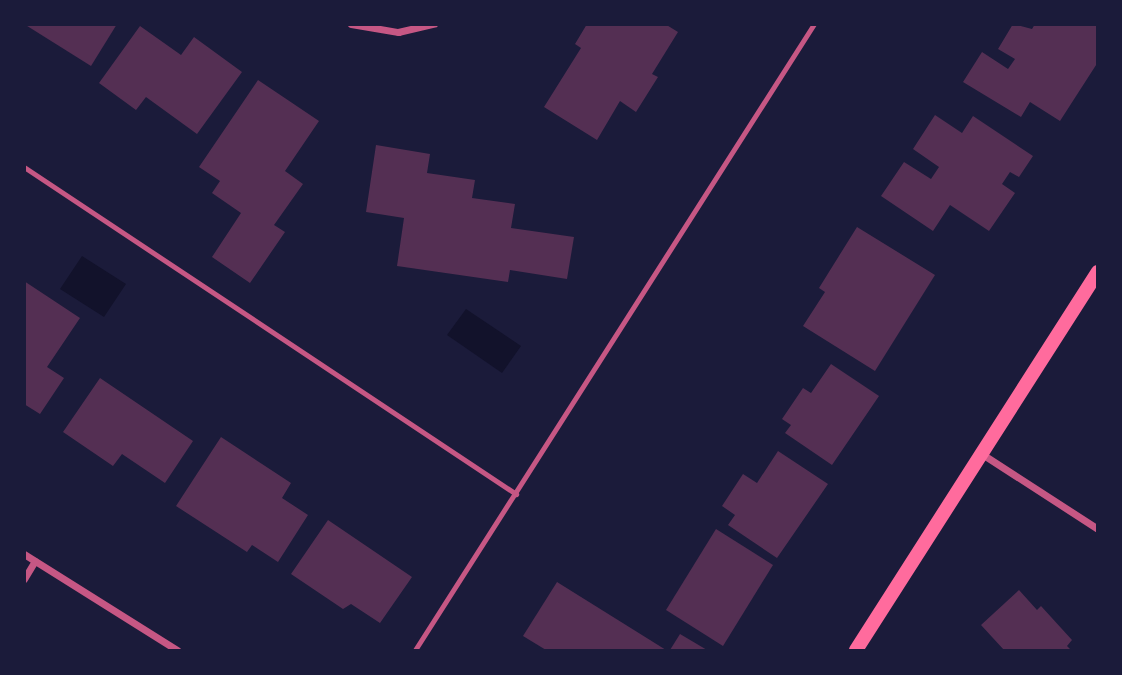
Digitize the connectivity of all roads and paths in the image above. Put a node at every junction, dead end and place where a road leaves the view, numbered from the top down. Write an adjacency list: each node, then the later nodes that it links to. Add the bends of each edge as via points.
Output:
1 (351, 24): 2 (street, via 398,32)
2 (434, 24)
3 (814, 24): 7 (lane)
4 (24, 167): 7 (lane)
5 (1097, 272): 6 (main road)
6 (982, 453): 8 (street); 14 (main road)
7 (516, 494): 13 (lane)
8 (1097, 529)
9 (24, 554): 10 (street)
10 (35, 561): 11 (street); 12 (street)
11 (24, 579)
12 (177, 650)
13 (415, 650)
14 (856, 650)

